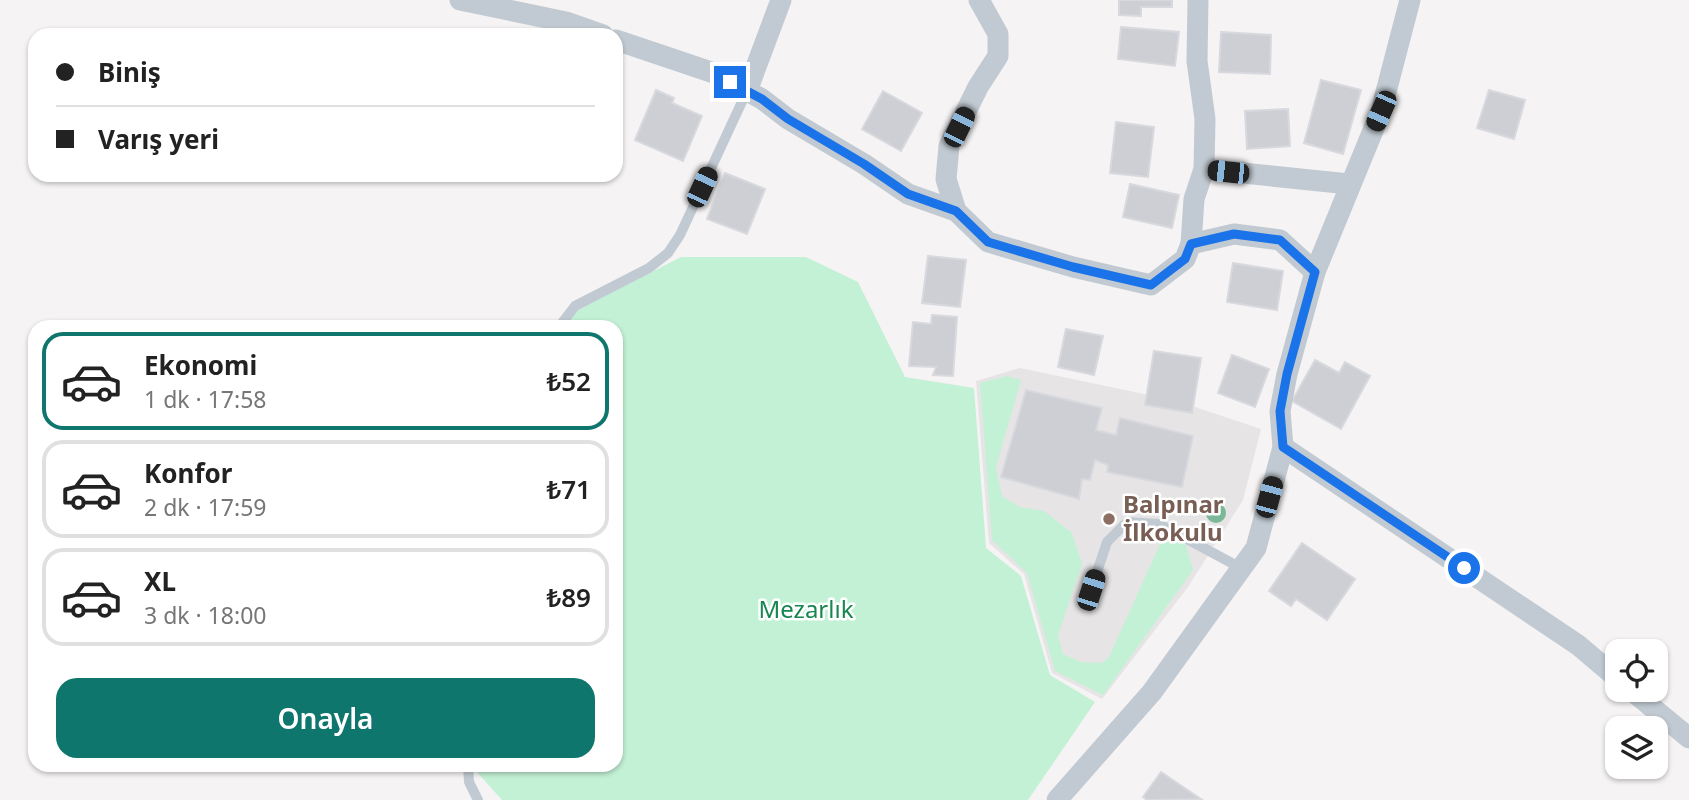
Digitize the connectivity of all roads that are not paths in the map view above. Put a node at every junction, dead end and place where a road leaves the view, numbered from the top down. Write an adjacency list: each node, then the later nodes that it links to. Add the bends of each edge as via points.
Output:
1 (460, 0): 6 (street)
2 (781, 0): 8 (street)
3 (979, 0): 11 (street, via 998,34 998,56 950,146 946,179)
4 (1198, 0): 9 (street)
5 (1410, 0): 10 (street, via 1381,111)
6 (583, 28)
7 (623, 42): 8 (street, via 713,73)
8 (747, 91): 11 (street, via 908,194); 14 (lane, via 668,253 649,268 575,306)
9 (1204, 169): 10 (street); 12 (street, via 1194,199)
10 (1349, 184): 13 (street)
11 (956, 211): 12 (street, via 988,242 1151,285 1185,259)
12 (1191, 244): 13 (street, via 1234,234 1280,240)
13 (1315, 272): 15 (street, via 1280,411)
14 (564, 320)
15 (1283, 447): 16 (street, via 1255,548); 18 (street, via 1578,645)
16 (1241, 568): 17 (lane, via 1159,524 1127,522 1107,542); 23 (street, via 1152,692)
17 (1091, 590)
18 (1605, 668)
19 (1646, 702): 20 (street)
20 (1689, 738)
21 (468, 772): 22 (lane)
22 (478, 800)
23 (1057, 800)

